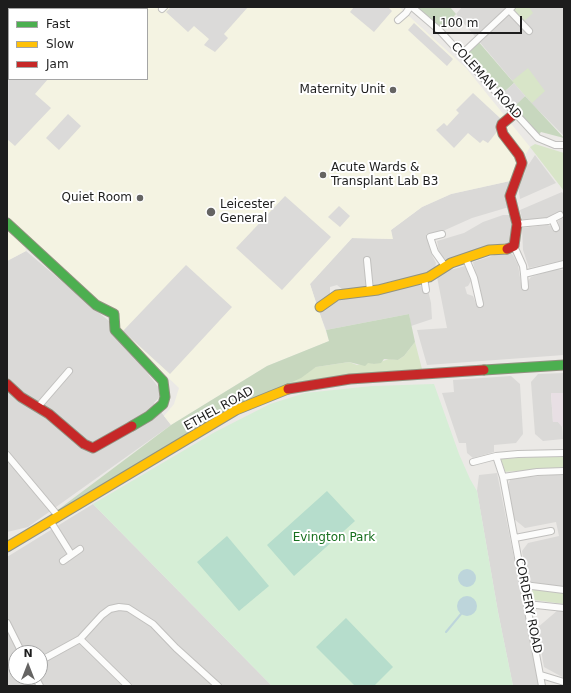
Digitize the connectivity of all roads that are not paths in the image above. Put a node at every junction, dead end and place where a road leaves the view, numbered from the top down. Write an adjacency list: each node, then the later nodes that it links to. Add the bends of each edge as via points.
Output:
1 (411, 7): 3 (street); 5 (street, COLEMAN ROAD, via 440,31)
2 (511, 8): 4 (street); 5 (street)
3 (398, 20)
4 (529, 31)
5 (462, 54): 6 (street, COLEMAN ROAD)
6 (514, 114): 7 (street, COLEMAN ROAD, via 538,138 555,145); 11 (street, via 501,127 503,134 521,159 520,171 510,196)
7 (564, 145)
8 (560, 215): 9 (street)
9 (552, 219): 11 (street); 12 (street)
10 (7, 223): 29 (street, via 96,305 114,314 115,330 163,381 163,404 124,432 93,448)
11 (517, 224): 14 (street)
12 (556, 228)
13 (442, 234): 18 (street, via 430,237 435,252)
14 (514, 246): 15 (street, via 509,249 489,250); 19 (street)
15 (466, 259): 18 (street); 24 (street)
16 (367, 260): 23 (street)
17 (564, 264): 19 (street)
18 (445, 266): 20 (street)
19 (524, 274): 21 (street)
20 (424, 278): 22 (street); 23 (street)
21 (525, 287)
22 (426, 290)
23 (370, 291): 25 (street, via 337,295)
24 (480, 304)
25 (320, 307)
26 (564, 365): 36 (street, ETHEL ROAD, via 350,379 288,389 236,410)
27 (69, 371): 29 (street)
28 (7, 384): 29 (street)
29 (37, 408)
30 (564, 453): 32 (street)
31 (7, 455): 36 (street)
32 (496, 456): 33 (street); 35 (street, CORDERY ROAD)
33 (473, 462)
34 (564, 471): 35 (street)
35 (503, 477): 38 (street, CORDERY ROAD)
36 (55, 519): 39 (street, ETHEL ROAD); 41 (street)
37 (551, 531): 38 (street)
38 (515, 538): 43 (street, CORDERY ROAD)
39 (7, 547)
40 (80, 549): 41 (street)
41 (71, 554): 42 (street)
42 (63, 561)
43 (524, 585): 44 (street); 45 (street, CORDERY ROAD)
44 (564, 590)
45 (527, 604): 46 (street); 51 (street, CORDERY ROAD)
46 (564, 608)
47 (7, 623): 49 (street)
48 (80, 639): 50 (street); 53 (street); 54 (street, via 110,609 128,608 153,624)
49 (18, 645)
50 (48, 657)
51 (541, 675): 52 (street); 55 (street, CORDERY ROAD)
52 (564, 682)
53 (128, 686)
54 (218, 686)
55 (542, 686)

